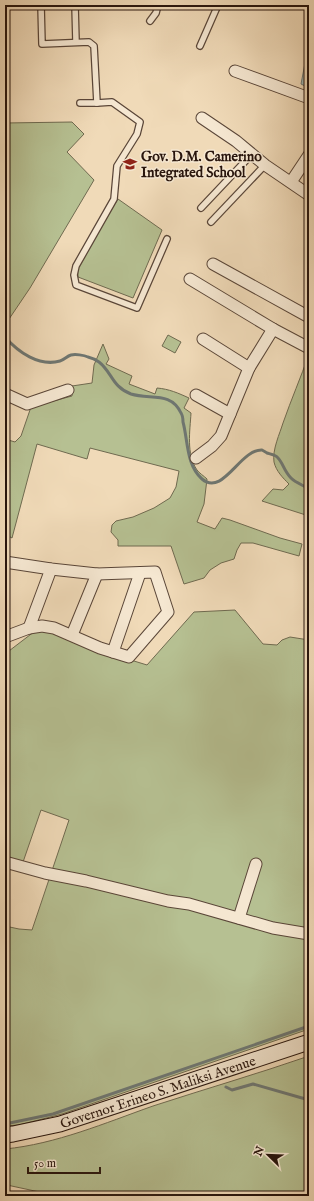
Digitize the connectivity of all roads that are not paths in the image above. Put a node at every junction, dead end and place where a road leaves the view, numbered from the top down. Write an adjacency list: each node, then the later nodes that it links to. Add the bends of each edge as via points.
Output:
1 (41, 5): 6 (lane, via 42,44)
2 (75, 5): 6 (lane)
3 (158, 5): 5 (lane, via 156,14)
4 (218, 5): 7 (lane)
5 (150, 21)
6 (76, 42): 11 (lane, via 89,42 94,46)
7 (200, 46)
8 (235, 71): 9 (street)
9 (309, 98)
10 (80, 103): 11 (lane)
11 (97, 103): 20 (lane, via 112,102 140,122 137,134 117,166 116,195 76,266 76,285 137,308)
12 (202, 118): 13 (street)
13 (252, 154): 15 (street); 18 (lane)
14 (309, 155): 16 (street)
15 (265, 165): 16 (street); 19 (lane)
16 (291, 182): 17 (street)
17 (309, 195)
18 (201, 208)
19 (210, 222)
20 (167, 239)
21 (213, 264): 23 (street)
22 (190, 279): 24 (street)
23 (309, 317)
24 (273, 329): 26 (street, via 307,347); 27 (street)
25 (203, 339): 27 (street)
26 (309, 344)
27 (249, 368): 31 (street)
28 (68, 390): 29 (street, via 27,404)
29 (5, 394)
30 (196, 395): 31 (street)
31 (230, 414): 32 (street, via 221,436)
32 (196, 458)
33 (5, 563): 34 (street)
34 (51, 569): 36 (street); 37 (street)
35 (140, 573): 36 (street); 40 (street); 40 (street, via 155,572 168,612 129,657)
36 (97, 574): 38 (street)
37 (29, 628): 38 (street, via 42,626); 39 (street)
38 (72, 635): 40 (street)
39 (5, 637)
40 (112, 652)
41 (5, 862): 43 (street)
42 (256, 864): 43 (street)
43 (239, 918): 44 (street, via 273,928)
44 (309, 934)
45 (309, 1042): 46 (main road, Governor Erineo S. Maliksi Avenue, via 60,1124)
46 (5, 1135)

